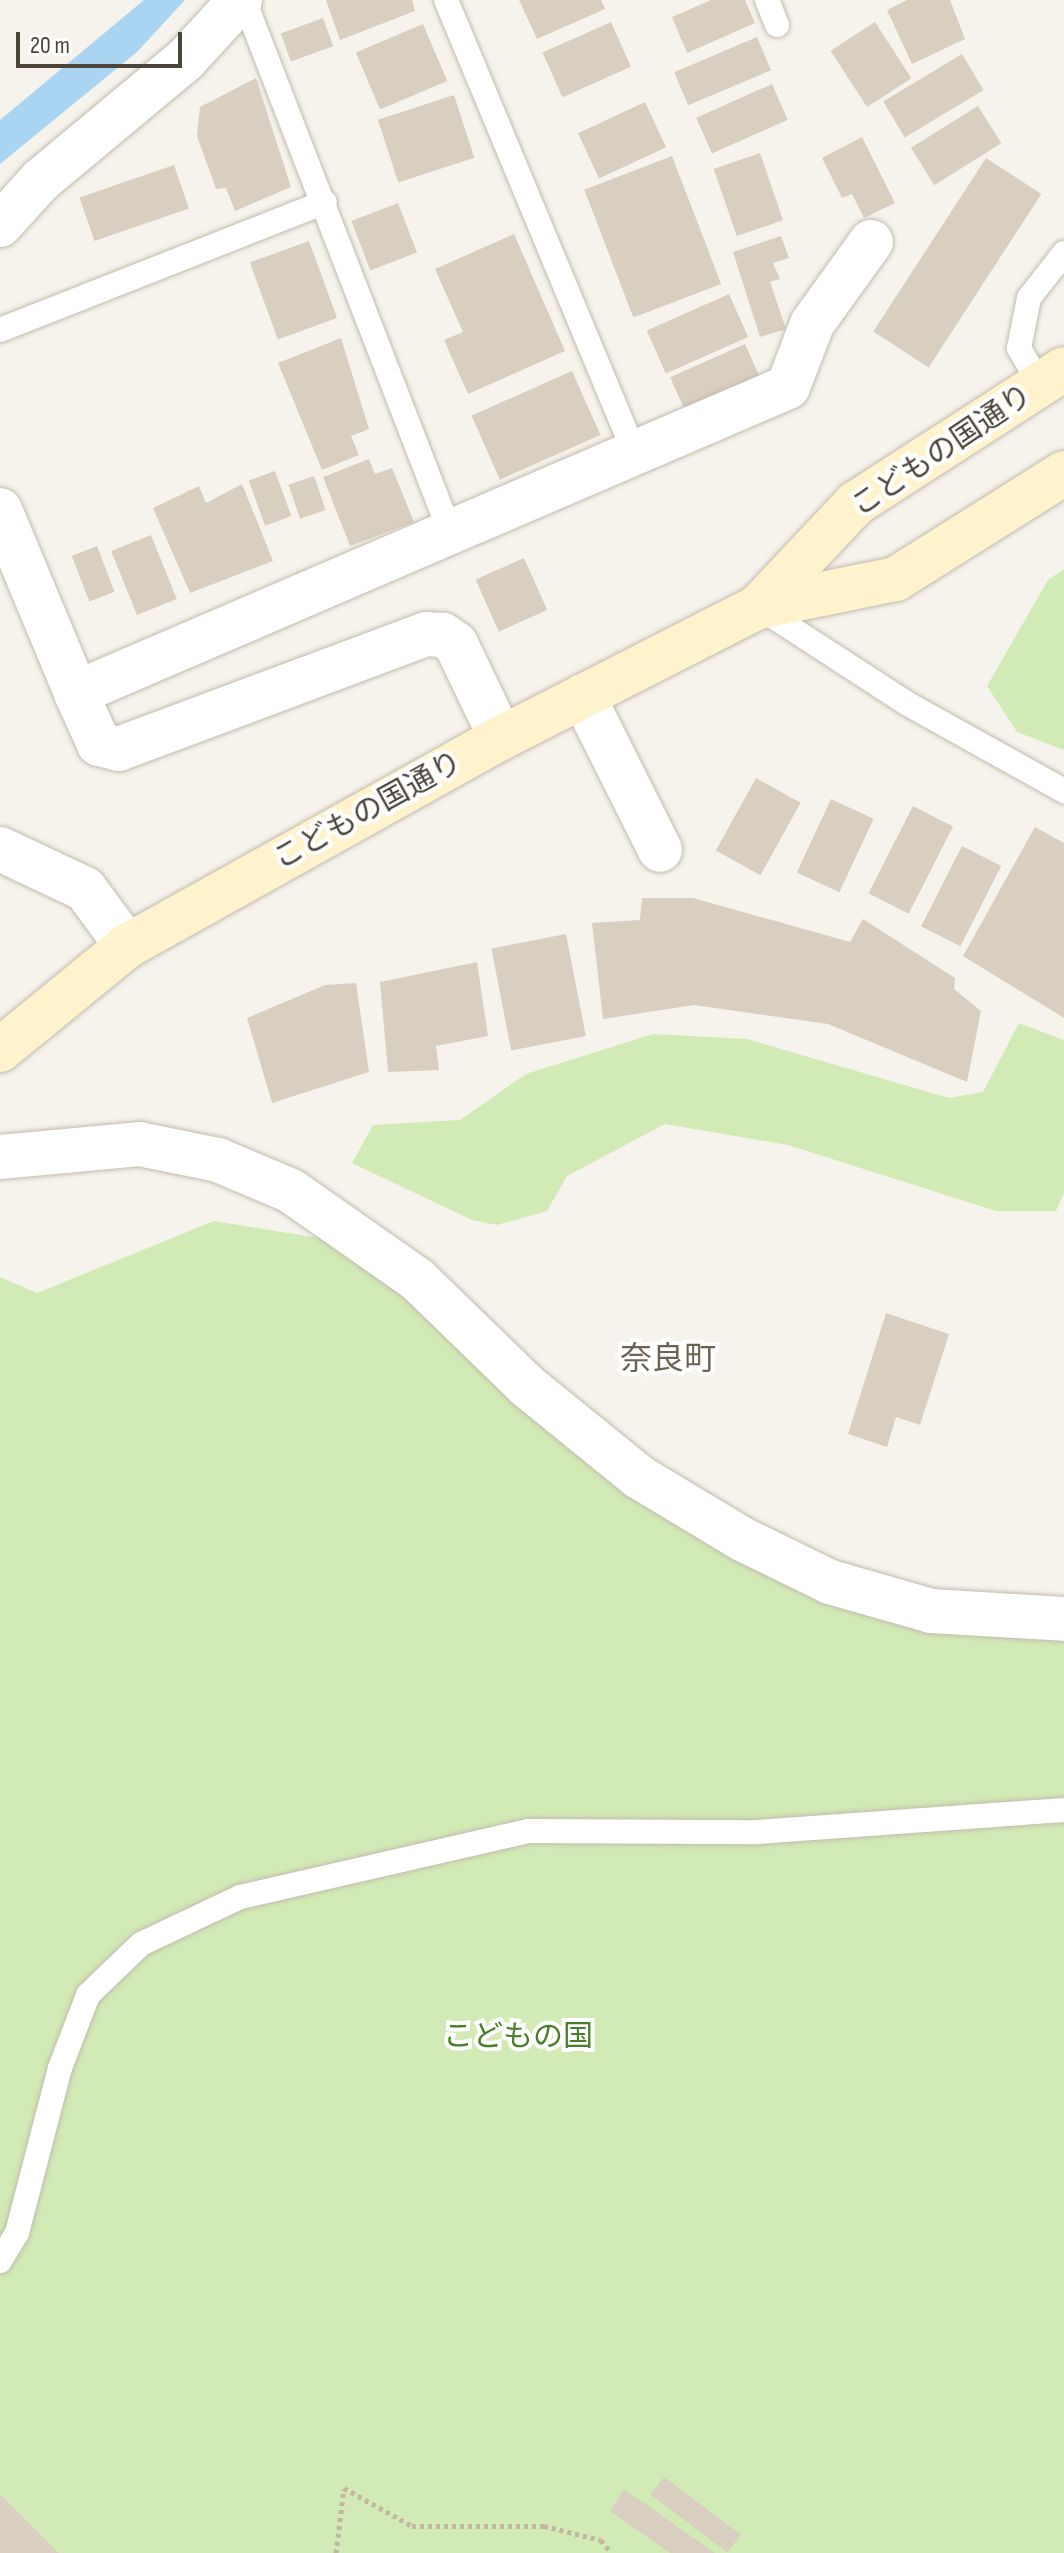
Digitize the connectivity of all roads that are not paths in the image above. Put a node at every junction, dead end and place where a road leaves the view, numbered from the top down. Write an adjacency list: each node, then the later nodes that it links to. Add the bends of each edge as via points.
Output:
1 (242, 0): 5 (lane); 6 (street, via 186,59 41,180)
2 (446, 0): 11 (lane)
3 (767, 0): 4 (lane)
4 (777, 25)
5 (325, 202): 9 (lane); 14 (lane)
6 (0, 225)
7 (871, 242): 11 (street, via 812,324 788,387)
8 (1064, 253): 10 (lane, via 1029,298 1019,348)
9 (0, 330)
10 (1052, 377): 15 (main road, こどもの国通り, via 856,503)
11 (635, 455): 14 (street)
12 (1064, 473): 15 (main road, こどもの国通り, via 896,579)
13 (0, 510): 16 (street)
14 (450, 532): 16 (street)
15 (758, 607): 17 (main road, こどもの国通り); 19 (lane, via 908,704)
16 (76, 693): 18 (street, via 99,744 119,749 426,634 443,635 456,644)
17 (583, 696): 18 (main road, こどもの国通り); 21 (street)
18 (501, 738): 22 (main road, こどもの国通り)
19 (1064, 791)
20 (0, 849): 22 (street, via 85,889)
21 (660, 850)
22 (127, 946): 23 (main road, こどもの国通り)
23 (0, 1050)
24 (0, 1157): 25 (street, via 139,1144 218,1160 291,1191 418,1280 527,1386 639,1477 742,1539 830,1582 931,1611)
25 (1064, 1619)
26 (1064, 1810): 27 (lane, via 757,1832 528,1831 240,1897 141,1944 88,1995 60,2068 17,2233)
27 (0, 2261)

